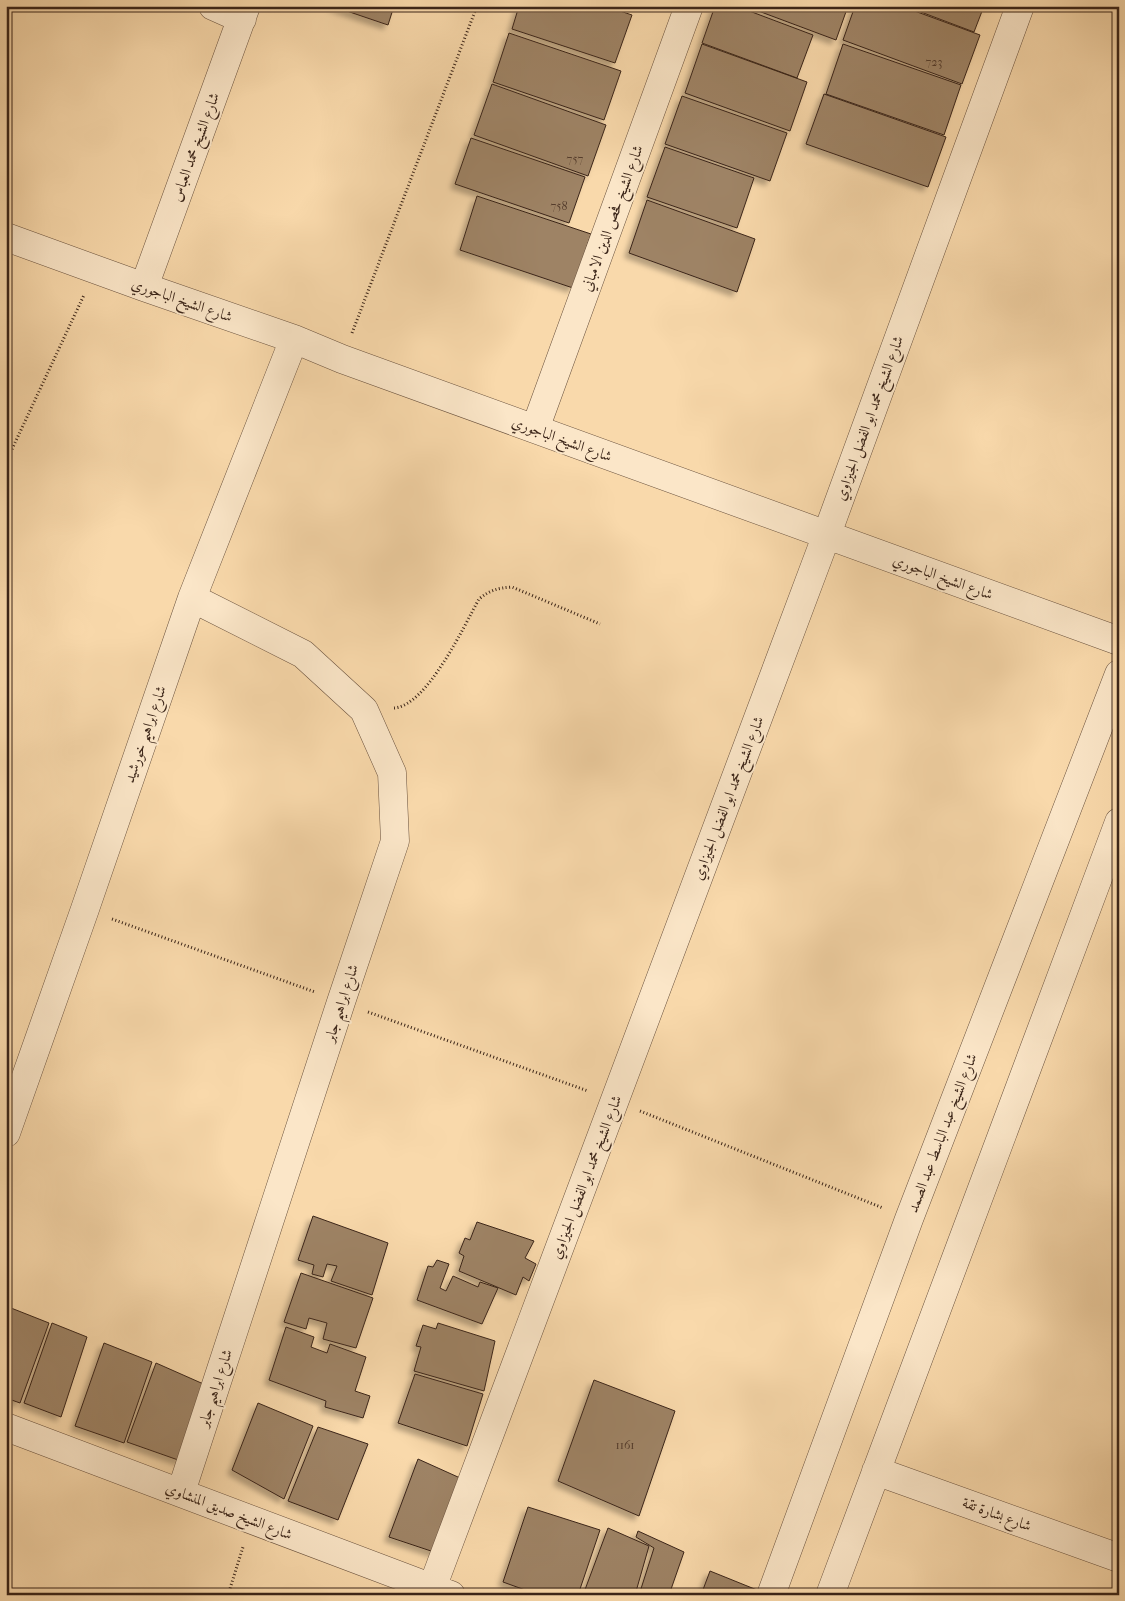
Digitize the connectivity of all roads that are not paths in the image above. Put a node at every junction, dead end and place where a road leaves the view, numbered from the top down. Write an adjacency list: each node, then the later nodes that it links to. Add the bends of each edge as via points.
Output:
1 (213, 6): 4 (street)
2 (688, 6): 8 (street, شارع الشيخ فحص الدين الامباني)
3 (1020, 6): 9 (street, شارع الشيخ محمد ابو الفضل الجيزاوي)
4 (244, 13): 6 (street, شارع الشيخ محمد العباس)
5 (6, 237): 6 (street, شارع الشيخ الباجوري)
6 (144, 287): 7 (street, شارع الشيخ الباجوري)
7 (294, 339): 8 (street, شارع الشيخ الباجوري); 10 (street, شارع ابراهيم خورشيد)
8 (536, 429): 9 (street, شارع الشيخ الباجوري)
9 (827, 534): 11 (street, شارع الشيخ الباجوري); 19 (street, شارع الشيخ محمد ابو الفضل الجيزاوي, via 615,1100)
10 (192, 598): 14 (street, شارع ابراهيم خورشيد); 17 (street, شارع ابراهيم جابر, via 303,654 364,710 392,773 396,841)
11 (1119, 641)
12 (1119, 674): 20 (street, شارع الشيخ عبد الباسط عبد الصمد, via 909,1219)
13 (1119, 822): 16 (street)
14 (6, 1133)
15 (6, 1427): 17 (street, شارع الشيخ صديق المنشاوي)
16 (876, 1471): 18 (street, شارع بشارة تقة); 21 (street)
17 (181, 1492): 19 (street, شارع الشيخ صديق المنشاوي)
18 (1119, 1558)
19 (442, 1591)
20 (771, 1595)
21 (830, 1595)

